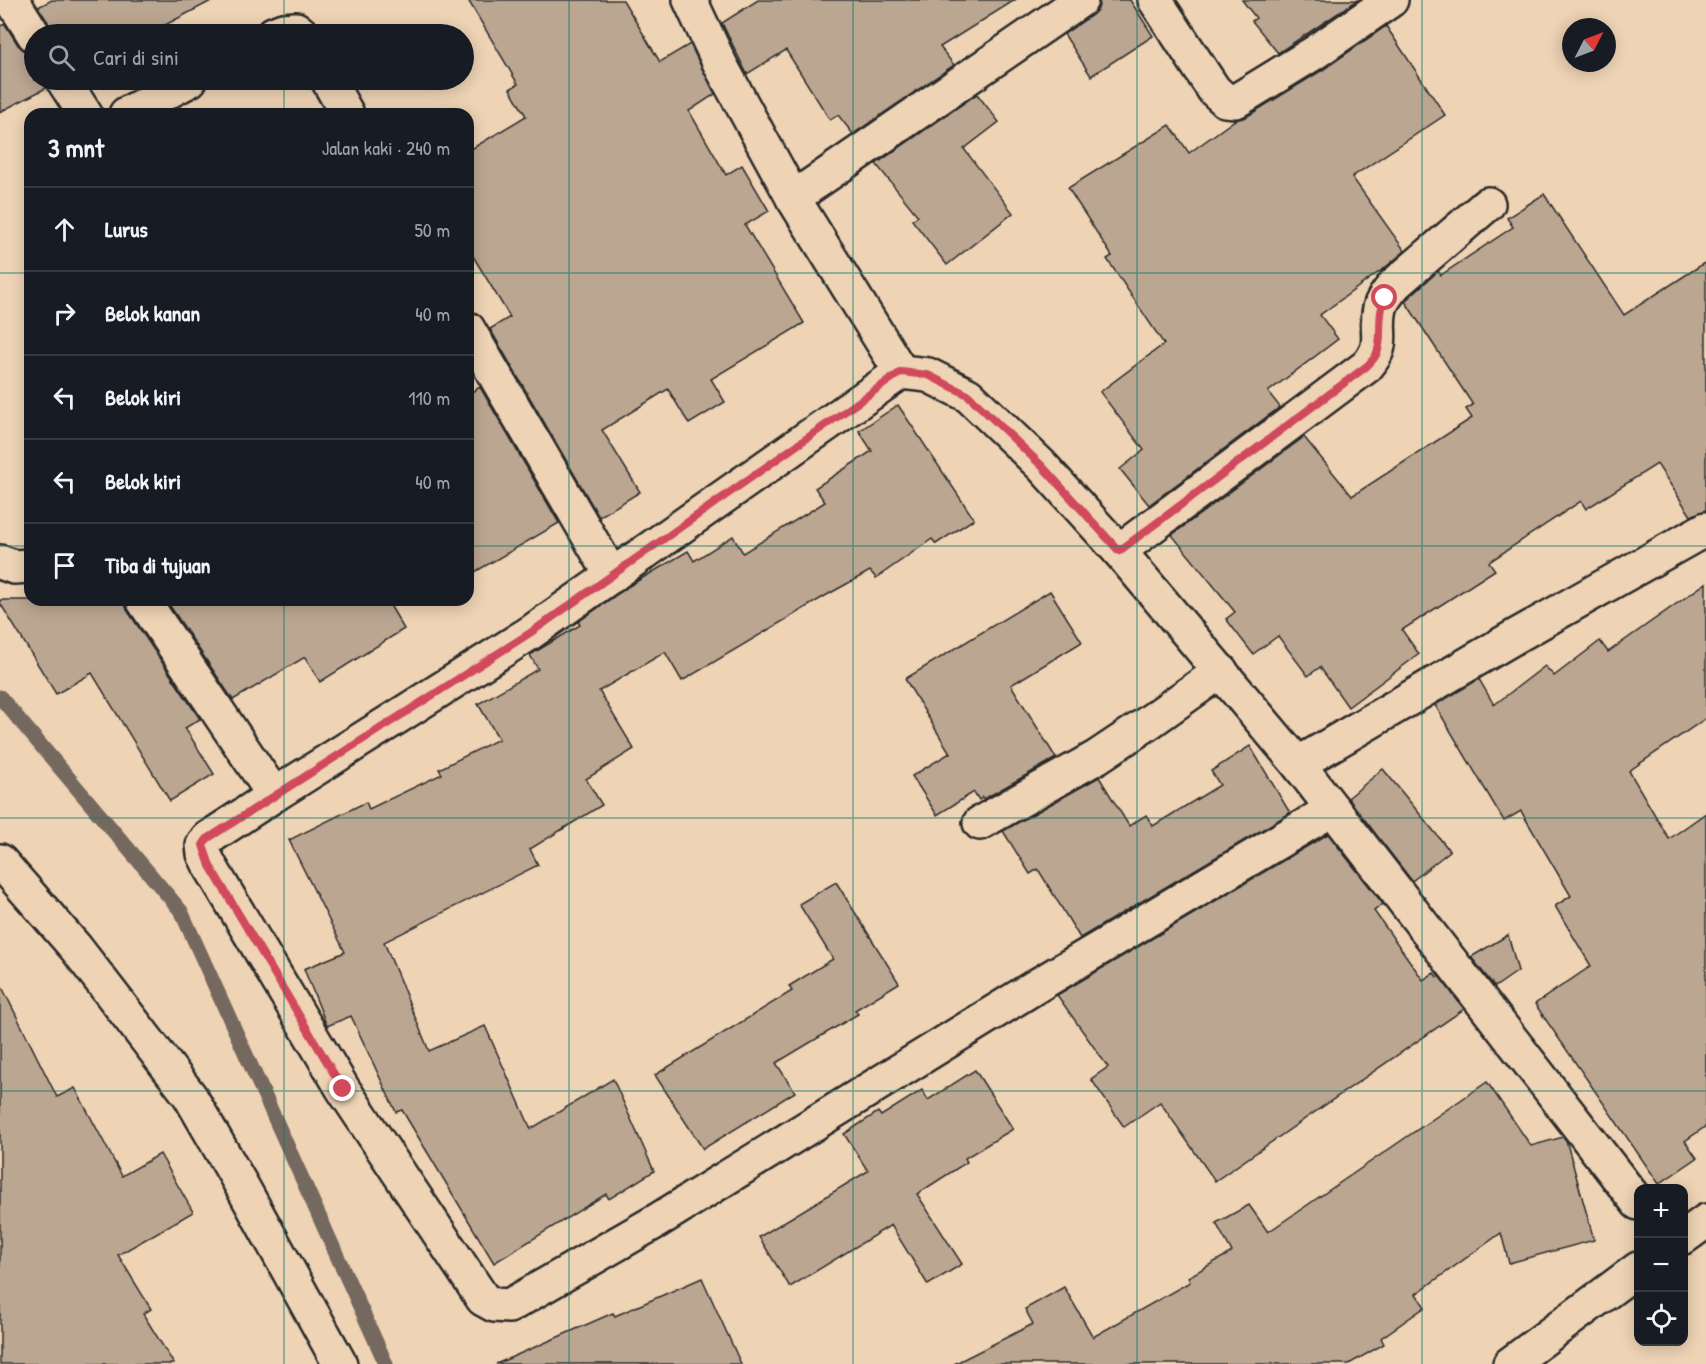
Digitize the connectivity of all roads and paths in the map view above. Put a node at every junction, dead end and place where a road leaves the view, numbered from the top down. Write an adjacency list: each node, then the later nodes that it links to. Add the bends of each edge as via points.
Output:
1 (12, 0): 6 (street)
2 (690, 0): 13 (street)
3 (1081, 0): 13 (street)
4 (1155, 0): 5 (street, via 1224,100 1236,100)
5 (1391, 0)
6 (27, 24)
7 (69, 90): 10 (street)
8 (171, 90): 11 (street)
9 (334, 90): 12 (street)
10 (81, 108)
11 (137, 108)
12 (344, 108)
13 (793, 198): 16 (street)
14 (1488, 204): 18 (street, via 1395,284 1380,309 1376,356 1367,366)
15 (474, 339): 21 (street)
16 (901, 372): 18 (street, via 928,375 968,395 1042,466); 21 (street)
17 (1706, 529): 24 (street)
18 (1119, 551): 23 (street)
19 (0, 562): 20 (street)
20 (24, 566)
21 (612, 576): 25 (street, via 530,633)
22 (147, 606): 25 (street)
23 (1221, 671): 24 (street); 27 (street, via 1097,757)
24 (1298, 764): 26 (street)
25 (274, 795): 26 (street, via 207,839 204,854 343,1089 483,1299 501,1306 509,1306 655,1222 1038,985)
26 (1333, 809): 29 (street)
27 (980, 823)
28 (0, 861): 33 (street, via 76,948 190,1096)
29 (1634, 1198)
30 (1706, 1221): 31 (street)
31 (1688, 1234)
32 (1634, 1272): 34 (street)
33 (340, 1364)
34 (1510, 1364)

